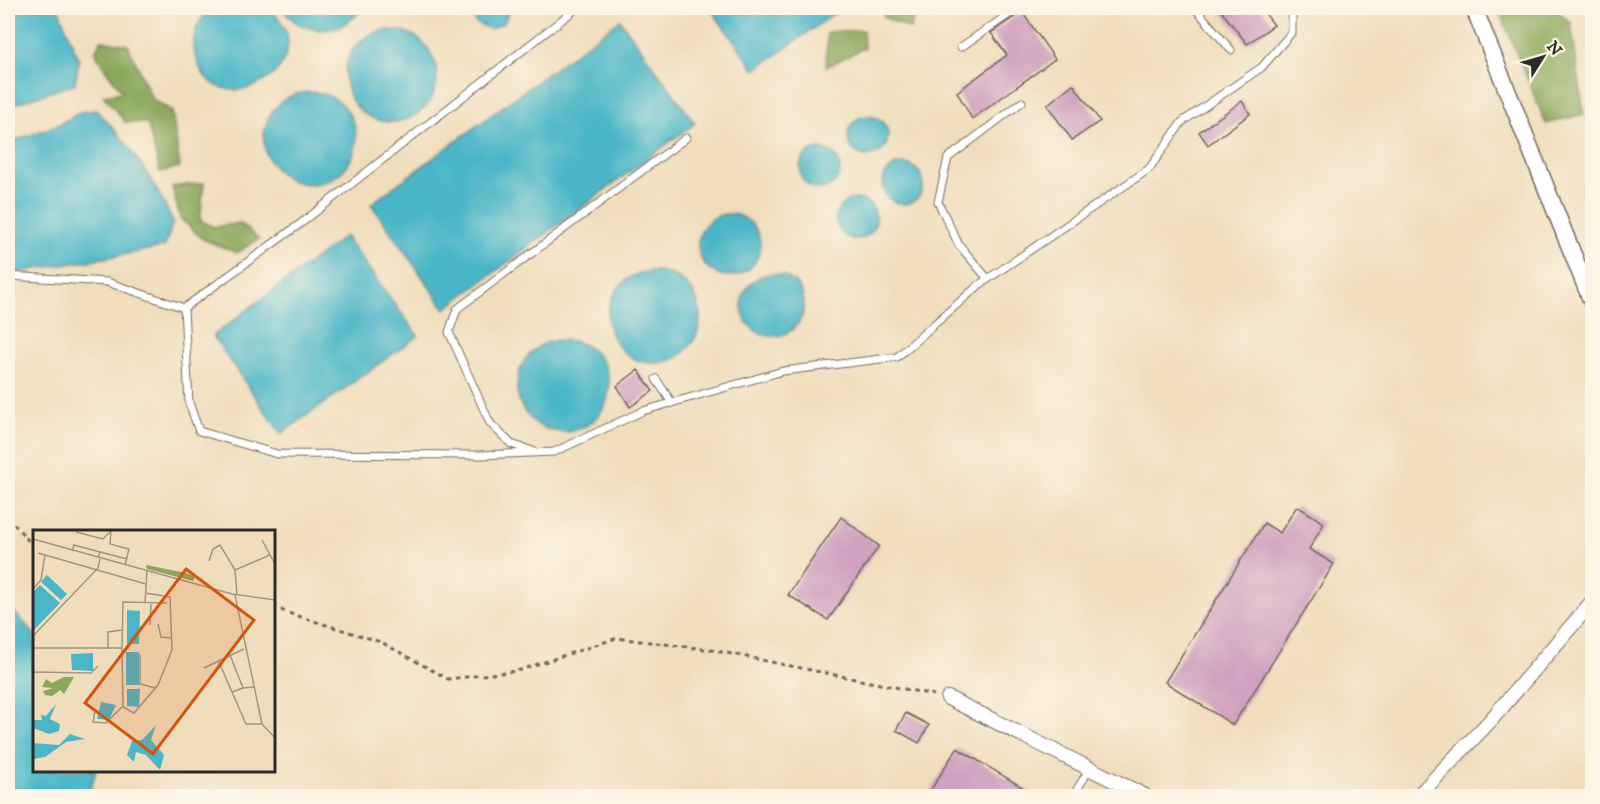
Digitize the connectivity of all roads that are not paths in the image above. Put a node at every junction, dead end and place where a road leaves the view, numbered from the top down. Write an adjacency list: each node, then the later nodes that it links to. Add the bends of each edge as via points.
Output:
1 (577, 8): 13 (lane, via 300,224)
2 (1018, 8): 6 (lane)
3 (1195, 8): 7 (lane)
4 (1292, 8): 11 (lane, via 1292,32 1262,67 1182,122 1149,169)
5 (1474, 8): 12 (street)
6 (961, 47)
7 (1231, 50)
8 (1022, 102): 11 (lane, via 948,158 938,202 959,245)
9 (686, 138): 16 (lane, via 457,309 449,332 490,423 511,444)
10 (8, 276): 13 (lane, via 107,282)
11 (988, 279): 15 (lane, via 897,357 783,371)
12 (1593, 302)
13 (184, 308): 16 (lane, via 189,403 199,431 277,454)
14 (656, 379): 15 (lane)
15 (672, 403): 16 (lane, via 643,411 554,452)
16 (536, 453)
17 (1593, 602): 22 (street, via 1490,721)
18 (948, 698): 19 (street)
19 (1091, 767): 20 (lane); 21 (street)
20 (1073, 796)
21 (1146, 796)
22 (1418, 796)

